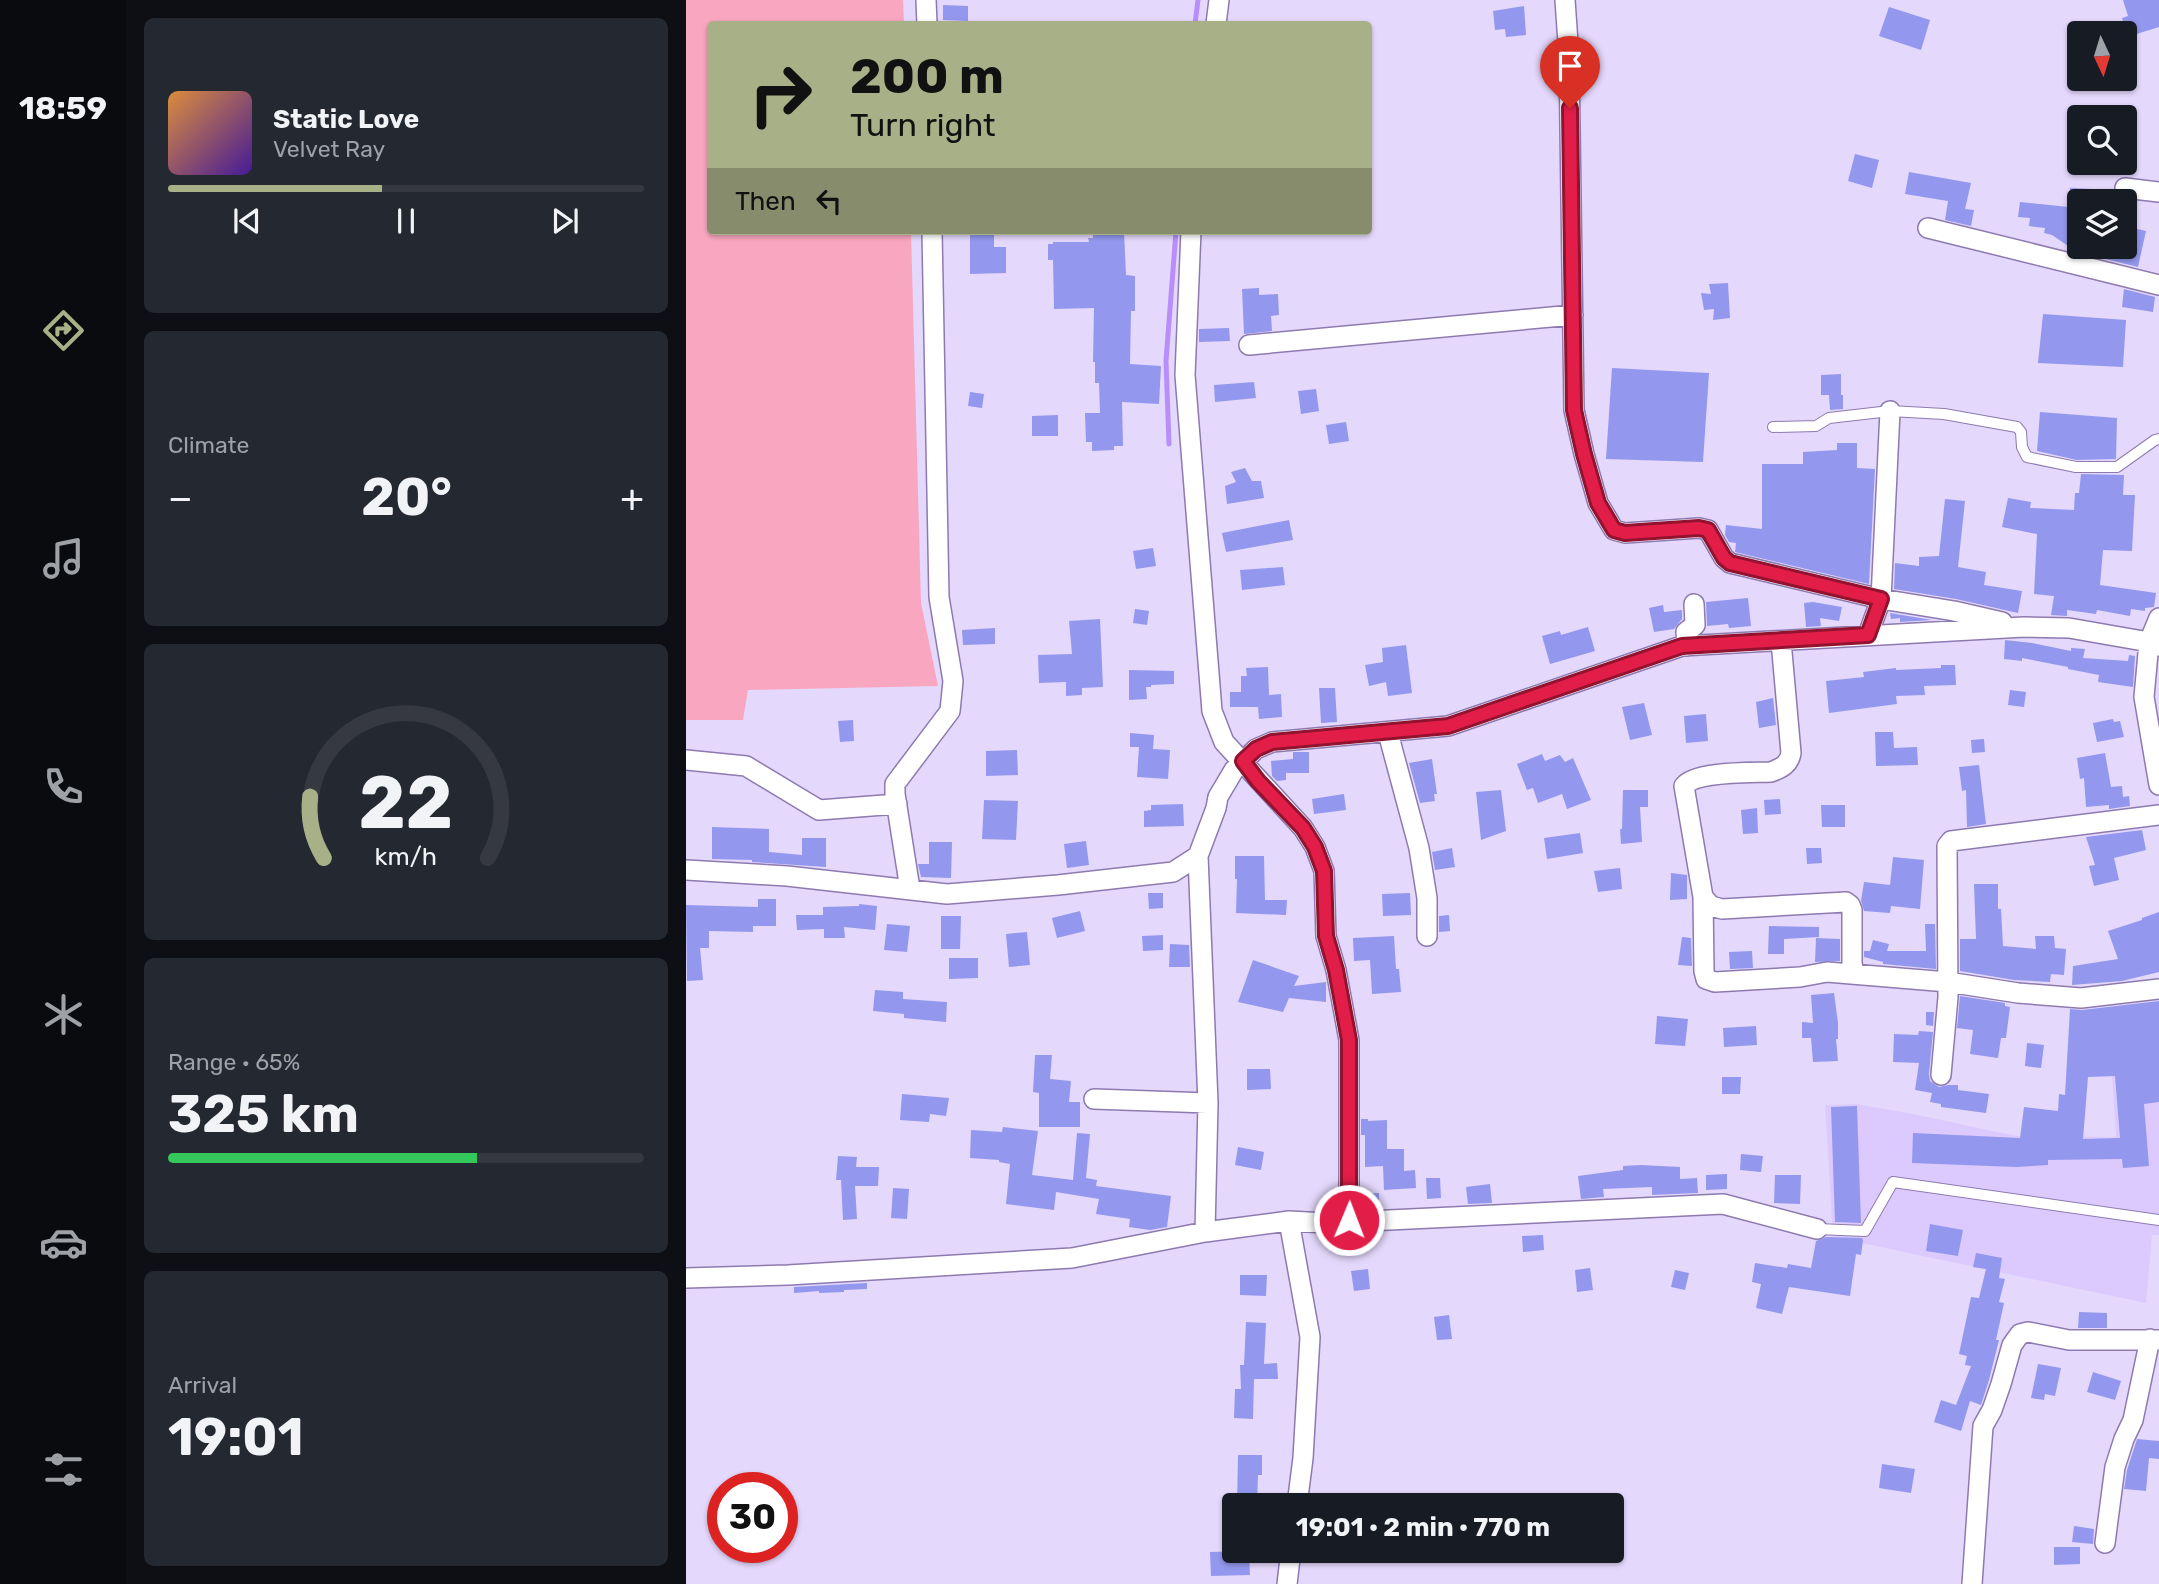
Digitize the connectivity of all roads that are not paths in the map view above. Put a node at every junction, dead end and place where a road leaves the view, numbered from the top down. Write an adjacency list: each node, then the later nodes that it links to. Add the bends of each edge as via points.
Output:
1 (926, 0): 4 (street)
2 (1219, 0): 5 (street)
3 (1565, 0): 12 (street)
4 (927, 21)
5 (1216, 21)
6 (2125, 188): 7 (street)
7 (2159, 192)
8 (1928, 228): 11 (street)
9 (933, 235): 29 (street, via 939,597 953,681 950,711 895,784)
10 (1191, 235): 27 (street, via 1185,375 1212,711)
11 (2159, 285)
12 (1573, 315): 13 (street); 17 (street, via 1574,410 1598,503 1614,530 1708,530 1730,563)
13 (1249, 345)
14 (1890, 411): 15 (lane, via 1829,418 1816,426); 16 (lane, via 1944,414 2017,427 2027,457 2076,467 2117,467); 17 (street)
15 (1773, 427)
16 (2159, 439)
17 (1881, 599): 20 (street); 21 (street)
18 (1694, 604): 24 (street, via 1695,625 1686,632)
19 (2159, 618): 23 (street)
20 (2024, 627): 21 (street); 23 (street, via 2069,628)
21 (1868, 635): 22 (street)
22 (1781, 641): 24 (street); 34 (street, via 1790,760 1771,772 1706,777 1684,786)
23 (2154, 644): 28 (street, via 2144,697)
24 (1687, 646): 25 (street, via 1448,726)
25 (1388, 733): 27 (street, via 1272,742 1256,749); 35 (street, via 1419,848)
26 (686, 760): 29 (street, via 746,766 819,810)
27 (1238, 766): 31 (street, via 1221,791); 42 (street, via 1303,828 1324,871 1326,936 1349,1040)
28 (2159, 785)
29 (897, 804): 33 (street)
30 (2159, 815): 37 (street, via 1951,841 1947,846)
31 (1198, 856): 33 (street, via 1173,872 1059,886 947,894); 41 (street)
32 (686, 870): 33 (street)
33 (910, 889)
34 (1703, 897): 36 (street, via 1722,909 1846,902 1852,910); 36 (street, via 1706,979)
35 (1427, 936)
36 (1854, 974): 37 (street)
37 (1948, 982): 38 (street, via 2081,998); 39 (street)
38 (2159, 989)
39 (1941, 1075)
40 (1094, 1099): 41 (street)
41 (1208, 1103): 46 (street)
42 (1349, 1220): 44 (street); 45 (street, via 1723,1204)
43 (2159, 1220): 45 (lane, via 1893,1182 1865,1231)
44 (1296, 1225): 46 (street); 49 (street, via 1310,1337)
45 (1817, 1230)
46 (1205, 1232): 47 (street, via 1072,1258)
47 (686, 1278)
48 (2155, 1339): 50 (street, via 2115,1467); 53 (street, via 2069,1340 2020,1334 1983,1426)
49 (1299, 1493)
50 (2105, 1543)
51 (1289, 1563): 52 (street)
52 (1287, 1584)
53 (1972, 1584)

